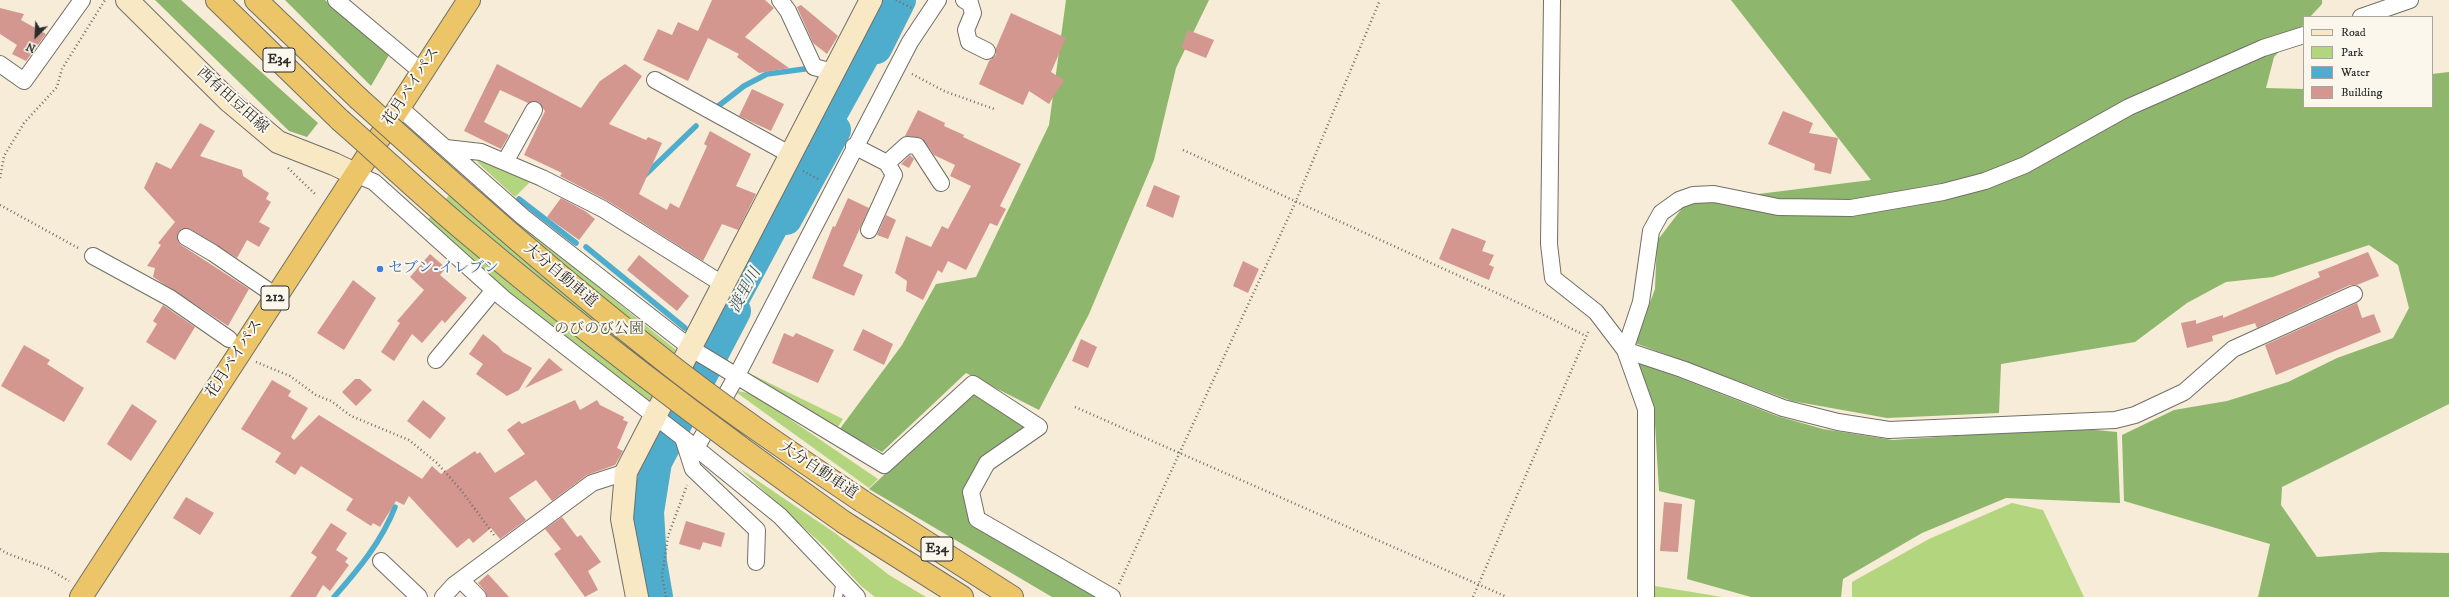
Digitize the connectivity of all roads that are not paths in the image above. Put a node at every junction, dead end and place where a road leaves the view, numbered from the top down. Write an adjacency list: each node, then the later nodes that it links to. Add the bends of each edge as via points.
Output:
1 (82, 0): 16 (street, via 24,81)
2 (127, 0): 27 (street, 西有田豆田線, via 228,100 278,142)
3 (217, 0): 57 (highway, 大分自動車道 / E34, bridge, via 340,120 458,226 574,321 752,458 845,523)
4 (256, 0): 58 (highway, 大分自動車道 / E34, bridge, via 358,98 481,209 657,356 773,441)
5 (336, 0): 17 (street)
6 (469, 0): 17 (highway, 花月バイパス / 212)
7 (780, 0): 18 (street, via 788,11 814,67)
8 (870, 0): 18 (street)
9 (938, 0): 22 (street, via 910,42)
10 (964, 0): 15 (street, via 970,3 973,13 966,30 969,42)
11 (1552, 0): 38 (street, via 1549,244 1553,278 1596,312)
12 (2410, 0): 13 (street)
13 (2364, 16)
14 (2303, 35): 38 (street, via 2263,48 2129,107 2025,165 1978,183 1851,208 1778,207 1714,194 1693,195 1679,200 1661,214 1651,231 1641,302)
15 (987, 51)
16 (0, 64)
17 (422, 72): 20 (highway, 花月バイパス / 212)
18 (833, 72): 25 (street)
19 (655, 80): 25 (street)
20 (399, 107): 23 (street); 27 (highway, 花月バイパス / 212)
21 (534, 110): 24 (street)
22 (854, 146): 26 (street); 40 (street)
23 (446, 148): 24 (street, via 481,152); 37 (street, via 523,217)
24 (505, 162): 32 (street, via 603,209)
25 (796, 162): 32 (street)
26 (887, 163): 28 (street, via 907,145 917,146); 29 (street, via 894,175)
27 (355, 174): 33 (street, via 374,182); 35 (highway, 花月バイパス / 212)
28 (941, 184)
29 (869, 230)
30 (186, 237): 35 (street)
31 (93, 256): 36 (street, via 170,298)
32 (724, 285): 37 (street)
33 (494, 290): 39 (street); 41 (street)
34 (2354, 294): 38 (street, via 2233,349 2184,392 2135,415 2115,420 1889,430 1838,422 1782,408)
35 (276, 296): 49 (highway, 花月バイパス / 212)
36 (229, 339)
37 (692, 349): 40 (street); 41 (street)
38 (1625, 350): 59 (street, via 1646,409)
39 (436, 360)
40 (736, 377): 43 (street); 50 (street, via 884,465 972,384 1039,427 987,463 971,492 977,519)
41 (658, 418): 42 (street); 44 (street)
42 (682, 437): 43 (street); 46 (street, via 696,471 757,530)
43 (696, 448): 47 (street, via 780,516)
44 (626, 472): 48 (street, via 592,483); 54 (street, via 622,519)
45 (381, 561): 51 (street)
46 (756, 562)
47 (841, 578): 55 (lane); 56 (street)
48 (461, 580): 52 (street); 53 (street)
49 (76, 590)
50 (1114, 593)
51 (419, 597)
52 (443, 597)
53 (478, 597)
54 (637, 597)
55 (838, 597)
56 (857, 597)
57 (962, 597)
58 (1012, 597)
59 (1646, 597)

